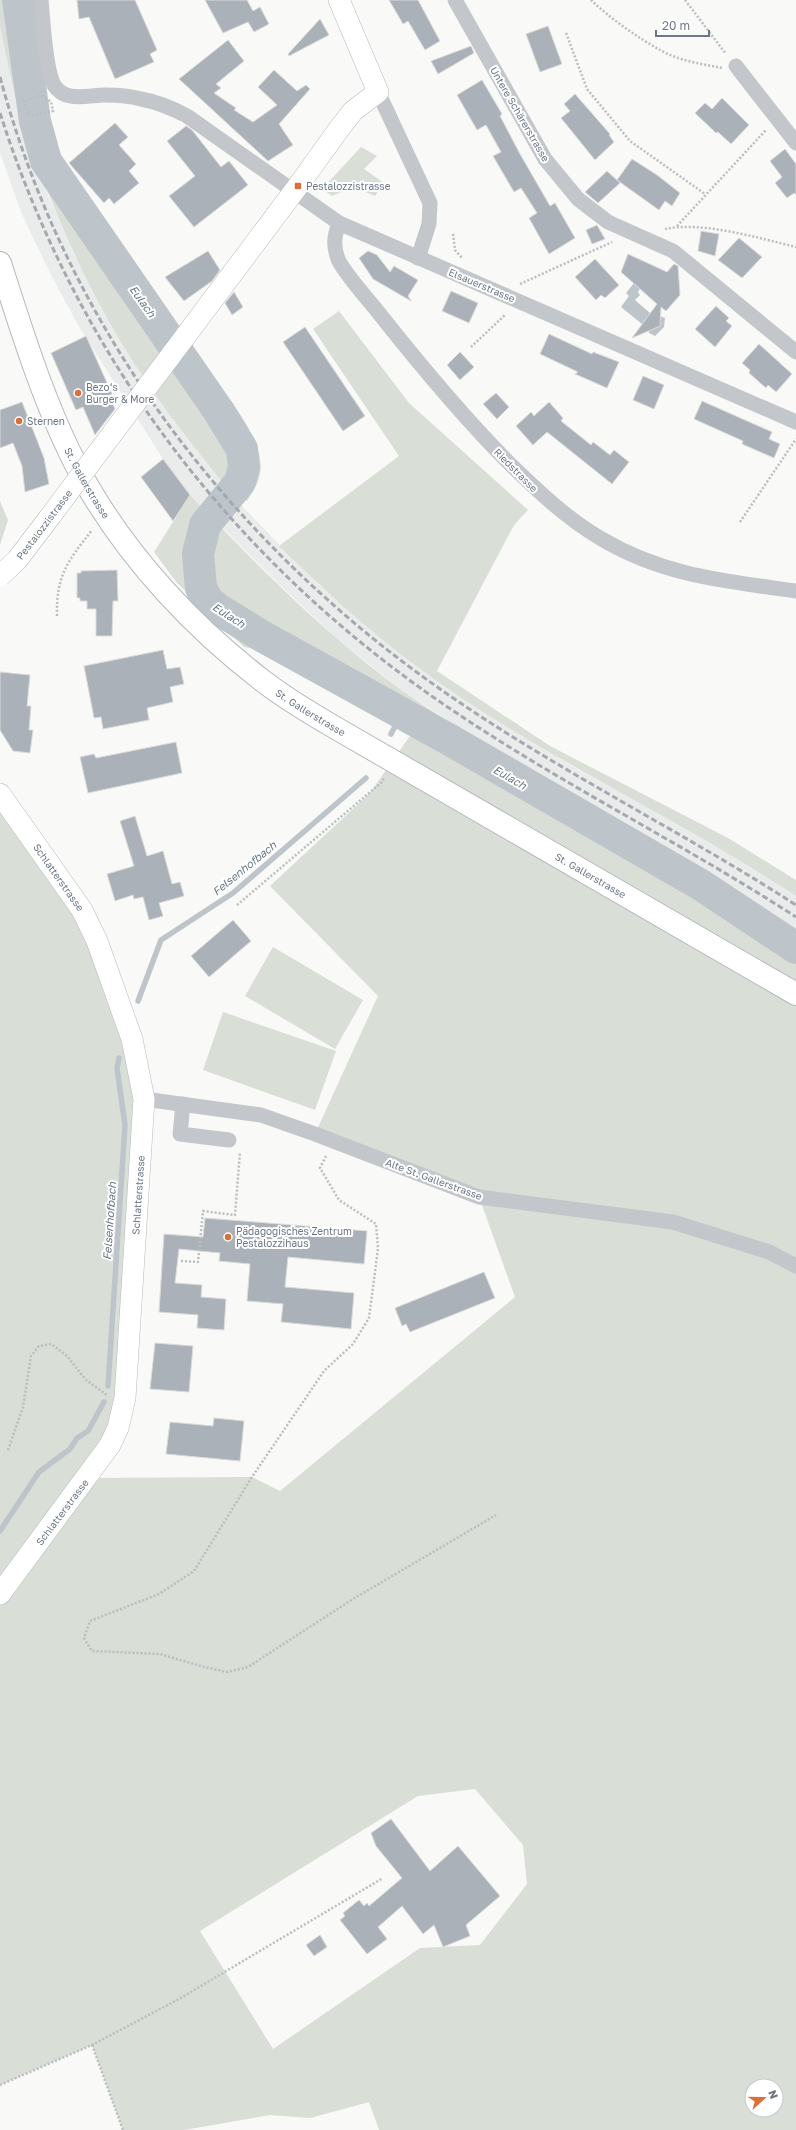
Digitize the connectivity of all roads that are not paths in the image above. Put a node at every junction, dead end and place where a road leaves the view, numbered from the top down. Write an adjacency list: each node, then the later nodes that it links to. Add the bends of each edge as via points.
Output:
1 (41, 0): 7 (street, Elsauerstrasse, via 47,58 54,84 62,94 75,97 106,95 141,98 171,107)
2 (339, 0): 5 (street)
3 (455, 0): 10 (street, Untere Schärerstrasse, via 545,159 578,198 608,222 673,251)
4 (736, 66): 6 (street)
5 (378, 92): 8 (street, via 430,203 429,224); 12 (street, Pestalozzistrasse, bridge, via 353,111 51,516 17,560)
6 (796, 143)
7 (339, 223): 8 (street, Elsauerstrasse); 13 (street, Riedstrasse, via 333,238 338,260 403,343 480,434 545,499 600,538 649,563 719,580)
8 (418, 258): 11 (street, Elsauerstrasse)
9 (0, 263): 15 (main road, St. Gallerstrasse, via 41,381 86,484 126,544 156,581 241,663 299,706)
10 (796, 352)
11 (796, 422)
12 (0, 576)
13 (796, 591)
14 (0, 794): 16 (street, Schlatterstrasse, via 82,910 98,941 132,1039)
15 (796, 994)
16 (144, 1099): 17 (street, Alte St. Gallerstrasse); 20 (street, Schlatterstrasse, via 125,1398 118,1428 110,1445)
17 (182, 1104): 18 (street, via 180,1134); 19 (street, Alte St. Gallerstrasse, via 261,1115 479,1197 673,1222 769,1252)
18 (229, 1140)
19 (796, 1266)
20 (0, 1594)

